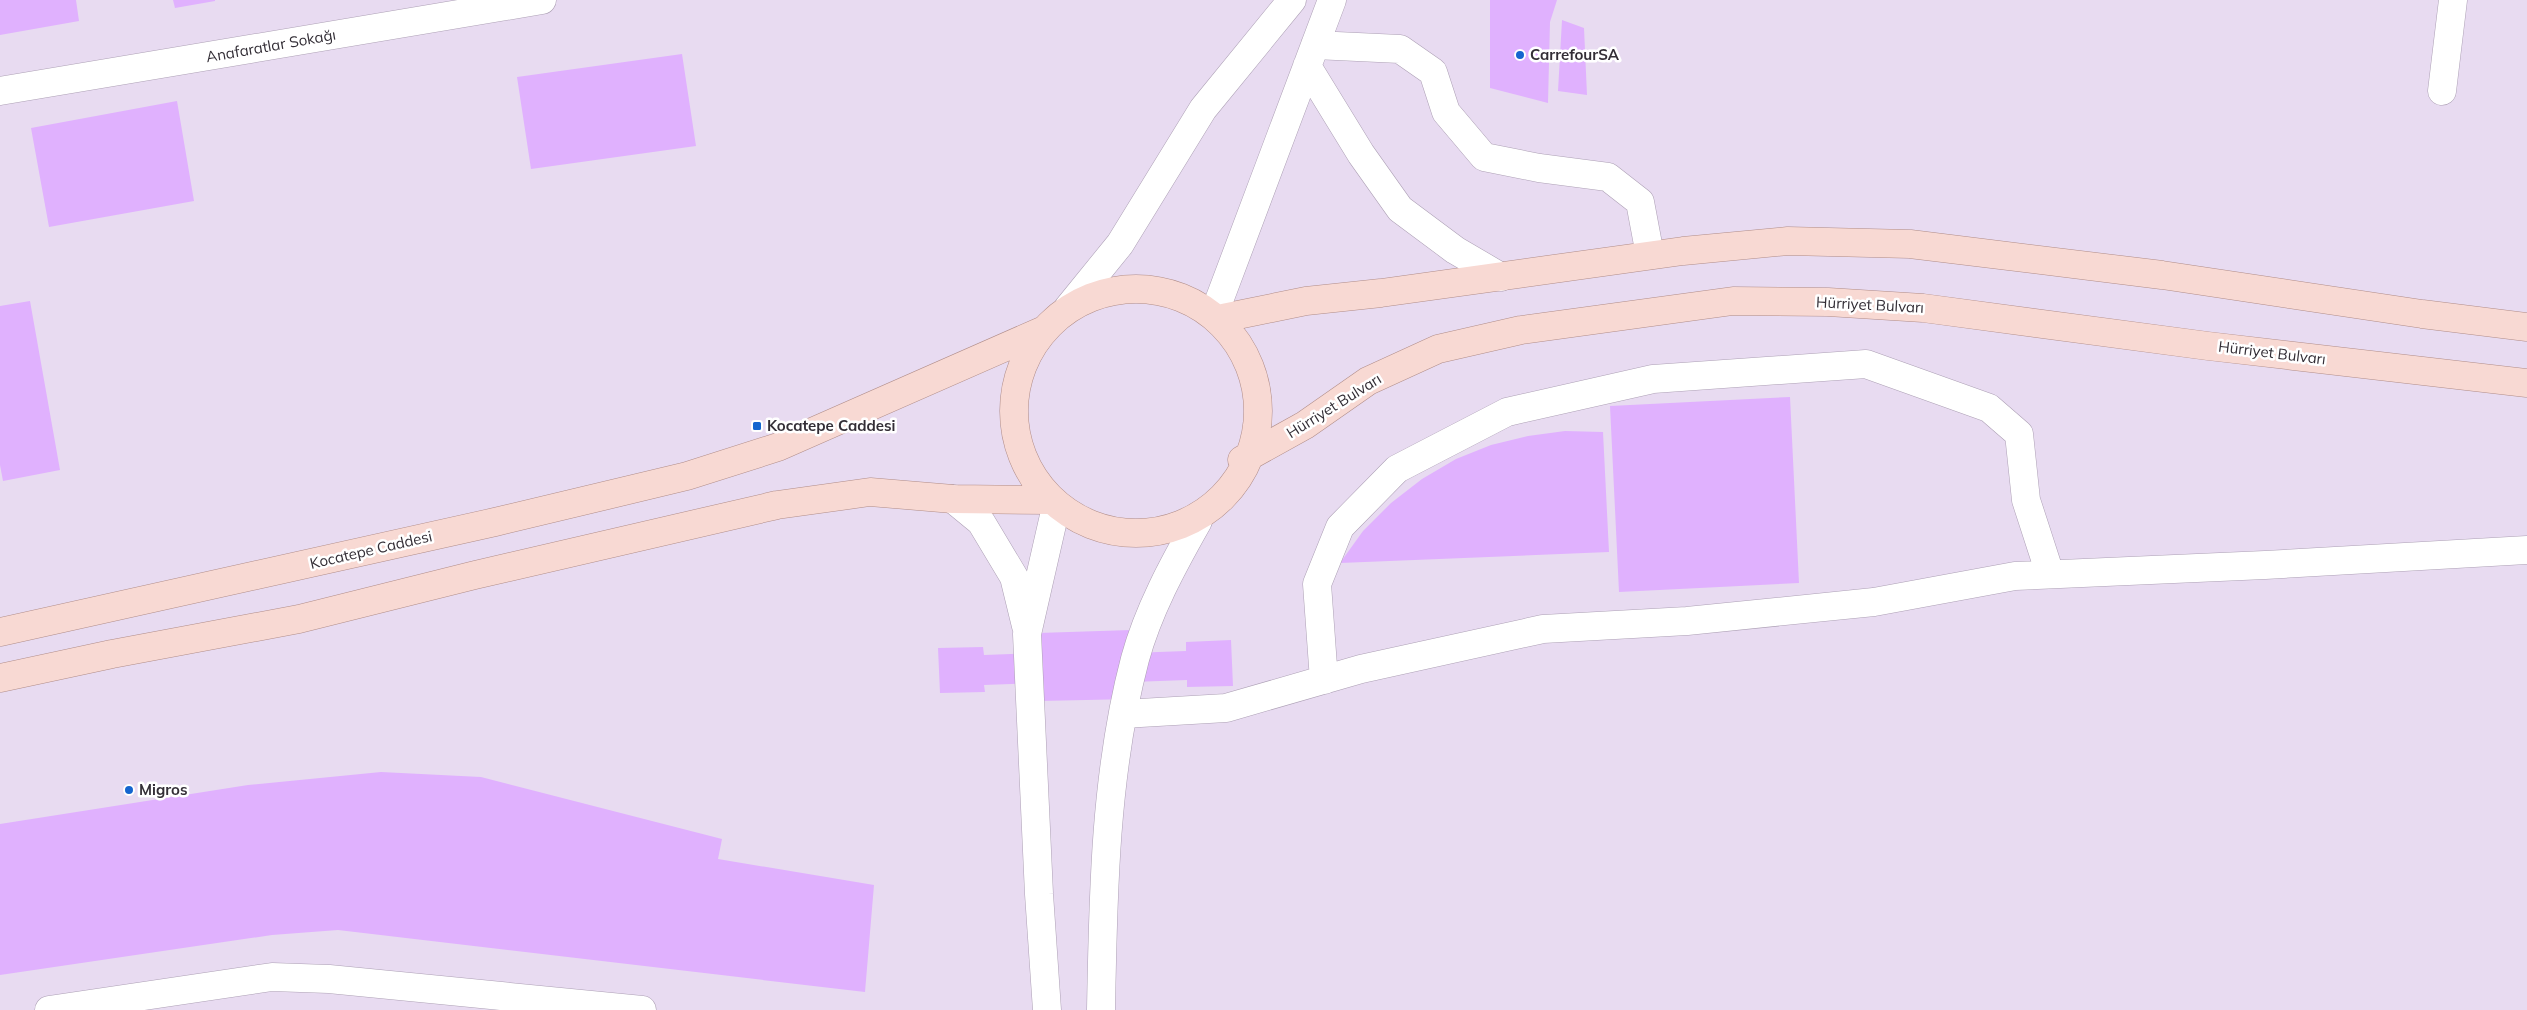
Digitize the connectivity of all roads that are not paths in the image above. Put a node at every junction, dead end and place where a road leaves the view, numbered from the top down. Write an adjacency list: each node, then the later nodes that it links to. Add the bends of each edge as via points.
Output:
1 (542, 0): 6 (street, Anafaratlar Sokağı)
2 (1292, 0): 10 (street, via 1203,109 1120,244)
3 (1332, 0): 5 (street)
4 (2453, 0): 7 (street)
5 (1311, 55): 8 (street, via 1400,49 1433,72 1446,112 1484,157 1608,177 1640,202); 9 (street, via 1361,154 1400,209 1455,250); 11 (street)
6 (0, 91)
7 (2442, 91)
8 (1650, 256): 9 (main road); 12 (main road, via 1788,241 1910,244 2162,275)
9 (1501, 277): 11 (main road, via 1306,300)
10 (1068, 308): 11 (main road, via 1095,293 1126,286 1150,287 1188,298); 13 (main road)
11 (1216, 317): 15 (main road, via 1236,338 1250,366 1256,397 1254,429)
12 (2527, 327)
13 (1044, 330): 17 (main road, via 1028,357 1019,387 1018,430 1024,458 1037,484); 21 (main road, Kocatepe Caddesi, via 778,447 687,476)
14 (2527, 383): 15 (main road, Hürriyet Bulvarı, via 1923,308 1733,301 1521,330 1438,349 1368,381 1305,425)
15 (1242, 460): 18 (main road, via 1225,490)
16 (953, 499): 17 (main road); 22 (street, via 981,522 1014,577); 23 (main road, via 870,492 777,505 299,619)
17 (1053, 503): 18 (main road, via 1079,523 1106,534 1135,538 1168,534); 22 (street)
18 (1198, 521): 25 (street, via 1166,578 1135,658)
19 (2527, 550): 20 (street)
20 (2050, 574): 24 (street, via 2015,576 1874,602 1687,621 1543,629); 24 (street, via 2026,500 2019,434 1988,408 1866,364 1653,379 1507,412 1397,469 1340,527 1317,584)
21 (0, 632)
22 (1027, 634): 28 (street)
23 (0, 678)
24 (1324, 680): 25 (street, via 1226,708)
25 (1123, 714): 29 (street, via 1106,868)
26 (49, 1010): 27 (street, via 272,976)
27 (642, 1010)
28 (1047, 1010)
29 (1101, 1010)

